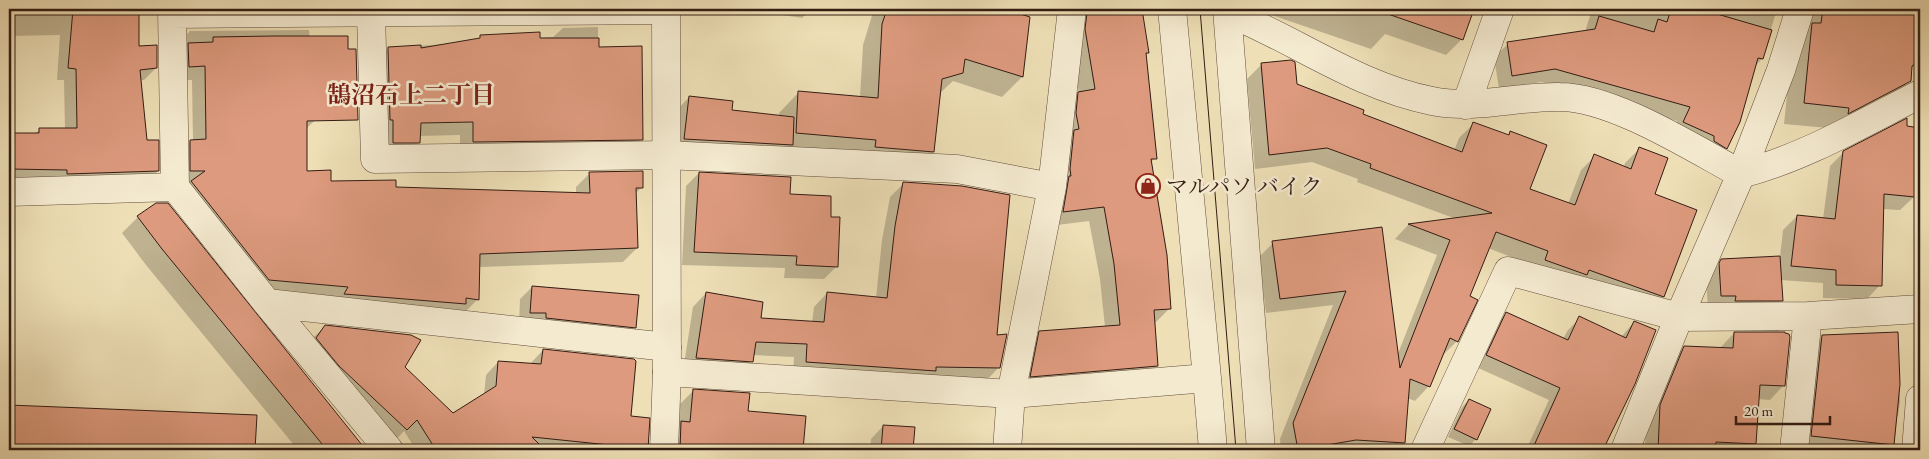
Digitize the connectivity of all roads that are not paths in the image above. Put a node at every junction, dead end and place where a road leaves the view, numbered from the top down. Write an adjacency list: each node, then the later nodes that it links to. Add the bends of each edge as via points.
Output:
1 (1072, 9): 16 (street)
2 (1172, 9): 23 (street)
3 (1500, 9): 12 (street)
4 (1800, 9): 14 (street, via 1781,70)
5 (482, 10): 6 (street); 10 (street)
6 (666, 10): 13 (street)
7 (1227, 10): 12 (street, via 1363,79 1433,102); 30 (street)
8 (172, 11): 9 (street); 15 (street)
9 (322, 11): 10 (street)
10 (372, 13): 13 (street, via 375,159)
11 (1920, 94): 14 (street, via 1832,139 1766,168)
12 (1466, 104): 14 (street, via 1562,97 1597,103 1639,120)
13 (666, 155): 16 (street, via 957,169); 22 (street)
14 (1741, 174): 21 (street)
15 (175, 187): 17 (street); 18 (street)
16 (1052, 187): 24 (street)
17 (9, 192)
18 (267, 303): 22 (street); 26 (street)
19 (1920, 309): 20 (street)
20 (1808, 316): 21 (street); 33 (street)
21 (1679, 317): 31 (street, via 1508,271); 32 (street)
22 (667, 359): 24 (street); 27 (street)
23 (1207, 378): 24 (street); 29 (street)
24 (1011, 394): 28 (street)
25 (1920, 399): 34 (street)
26 (389, 450)
27 (664, 450)
28 (1008, 450)
29 (1213, 450)
30 (1261, 450)
31 (1425, 450)
32 (1625, 450)
33 (1794, 450)
34 (1916, 450)

